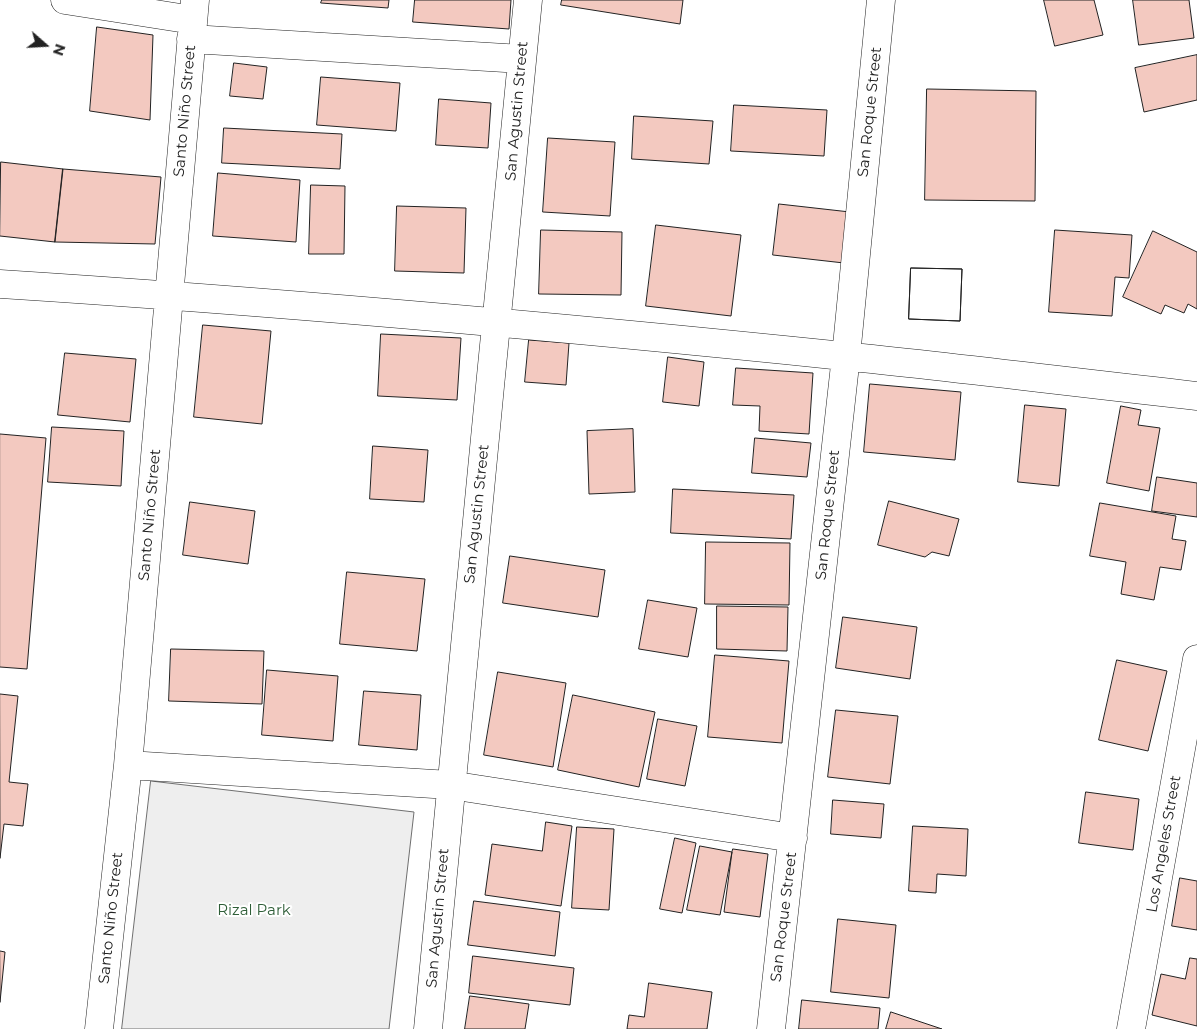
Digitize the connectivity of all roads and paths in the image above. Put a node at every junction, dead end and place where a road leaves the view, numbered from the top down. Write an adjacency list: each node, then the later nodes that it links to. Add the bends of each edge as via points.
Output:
1 (65, 0): 4 (street)
2 (528, 0): 5 (street, San Agustin Street)
3 (882, 0): 9 (street, San Roque Street)
4 (193, 20): 5 (street); 7 (street, Santo Niño Street)
5 (522, 59): 8 (street, San Agustin Street)
6 (0, 284): 7 (street)
7 (169, 295): 8 (street); 12 (street, Santo Niño Street)
8 (497, 322): 9 (street); 13 (street, San Agustin Street)
9 (846, 356): 10 (street); 14 (street, San Roque Street)
10 (1197, 396)
11 (1197, 659): 18 (street, Los Angeles Street)
12 (128, 765): 13 (street); 15 (street, Santo Niño Street)
13 (450, 785): 14 (street); 16 (street, San Agustin Street)
14 (793, 838): 17 (street, San Roque Street)
15 (99, 1029)
16 (428, 1029)
17 (771, 1029)
18 (1130, 1029)

